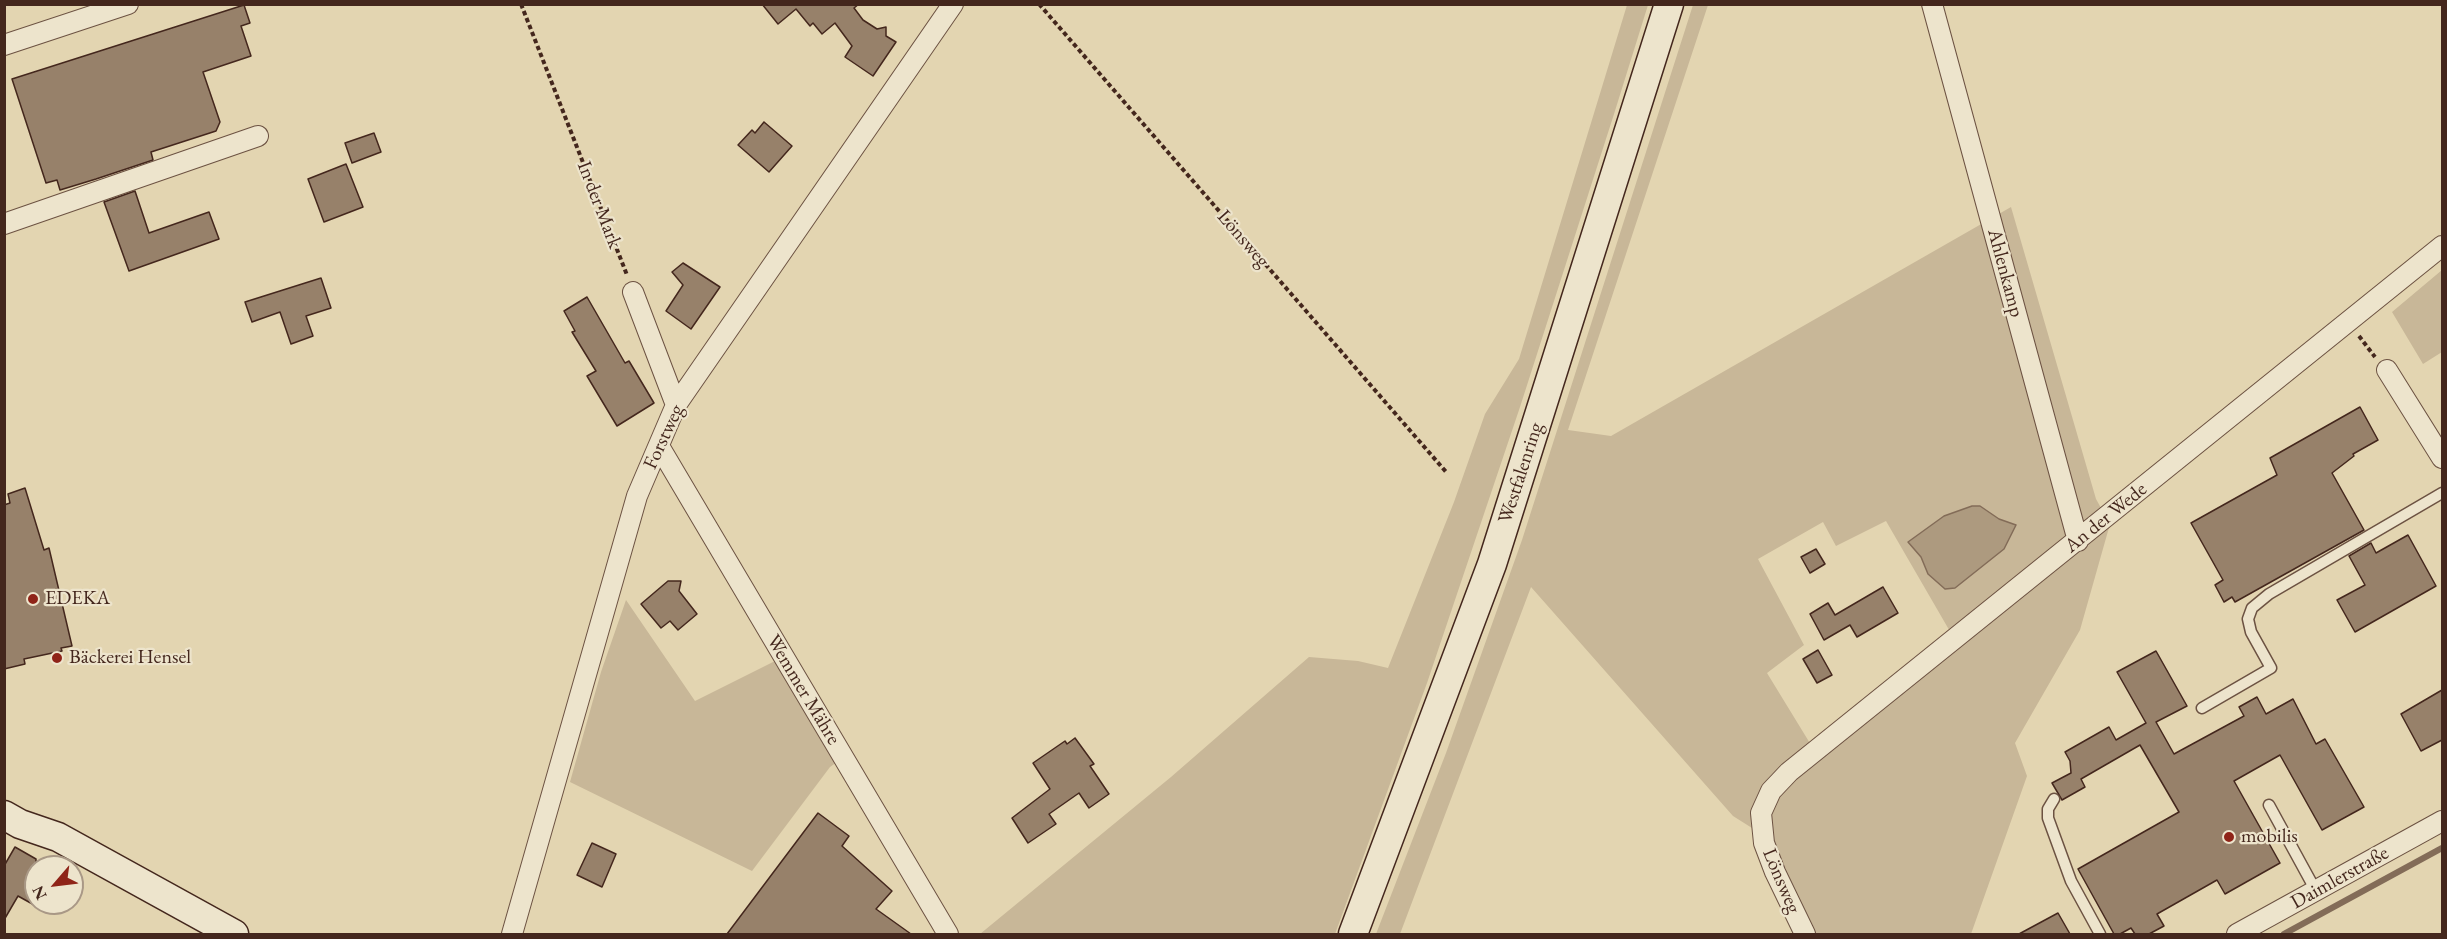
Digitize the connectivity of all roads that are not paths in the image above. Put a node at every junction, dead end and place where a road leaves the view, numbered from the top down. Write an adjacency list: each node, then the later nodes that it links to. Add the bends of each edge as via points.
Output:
1 (128, 4): 5 (street)
2 (953, 4): 12 (street, Forstweg)
3 (1669, 4): 29 (main road, Westfalenring, via 1492,564)
4 (1932, 4): 16 (street, Ahlenkamp)
5 (103, 8): 6 (street)
6 (4, 45)
7 (258, 136): 8 (street)
8 (4, 224)
9 (2442, 246): 16 (street, An der Wede)
10 (633, 292): 12 (street)
11 (2387, 370): 14 (street)
12 (676, 405): 13 (street, Forstweg)
13 (658, 446): 27 (street, Forstweg, via 637,496); 28 (street, Wemmer Mähre)
14 (2442, 458)
15 (2442, 493): 17 (lane, via 2269,594 2252,608 2248,619 2251,632 2271,668)
16 (2078, 541): 18 (street, An der Wede, via 1789,772)
17 (2202, 708)
18 (1771, 791): 30 (street, Lönsweg, via 1761,813 1764,843)
19 (4, 793): 24 (main road, via 30,809)
20 (2055, 799): 31 (lane, via 2048,809 2048,818 2071,881)
21 (2269, 805): 25 (lane)
22 (4, 815): 24 (main road)
23 (2442, 821): 25 (street, Daimlerstraße)
24 (58, 837): 26 (main road)
25 (2316, 891): 32 (street, Daimlerstraße)
26 (234, 934)
27 (512, 934)
28 (948, 934)
29 (1353, 934)
30 (1805, 934)
31 (2100, 934)
32 (2237, 934)

